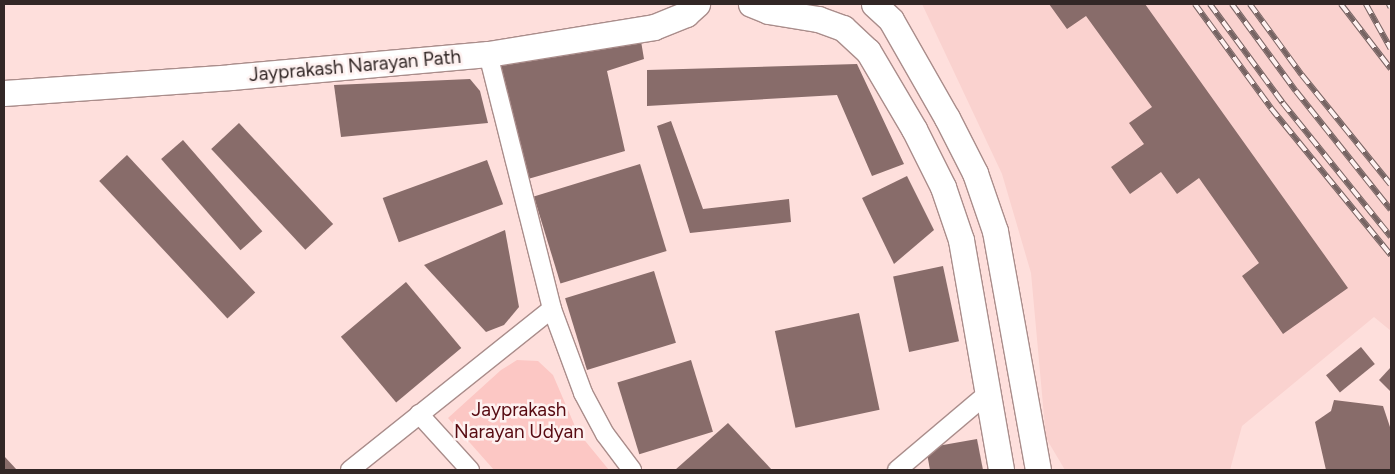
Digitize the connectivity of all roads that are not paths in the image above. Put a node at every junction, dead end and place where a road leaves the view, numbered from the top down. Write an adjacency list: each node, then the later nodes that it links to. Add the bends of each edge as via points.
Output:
1 (697, 4): 4 (main road, Jayprakash Narayan Path, via 686,14 654,27)
2 (751, 4): 7 (main road, via 843,28 868,51 893,91 943,187 961,240)
3 (882, 12): 14 (main road, via 947,118 971,165 995,231)
4 (488, 54): 5 (main road, Jayprakash Narayan Path); 6 (street)
5 (4, 93)
6 (552, 309): 8 (street); 11 (street, via 583,393 605,434)
7 (988, 393): 12 (street); 13 (main road)
8 (419, 414): 9 (street); 10 (street)
9 (350, 470)
10 (470, 470)
11 (632, 470)
12 (897, 470)
13 (1001, 470)
14 (1038, 470)

